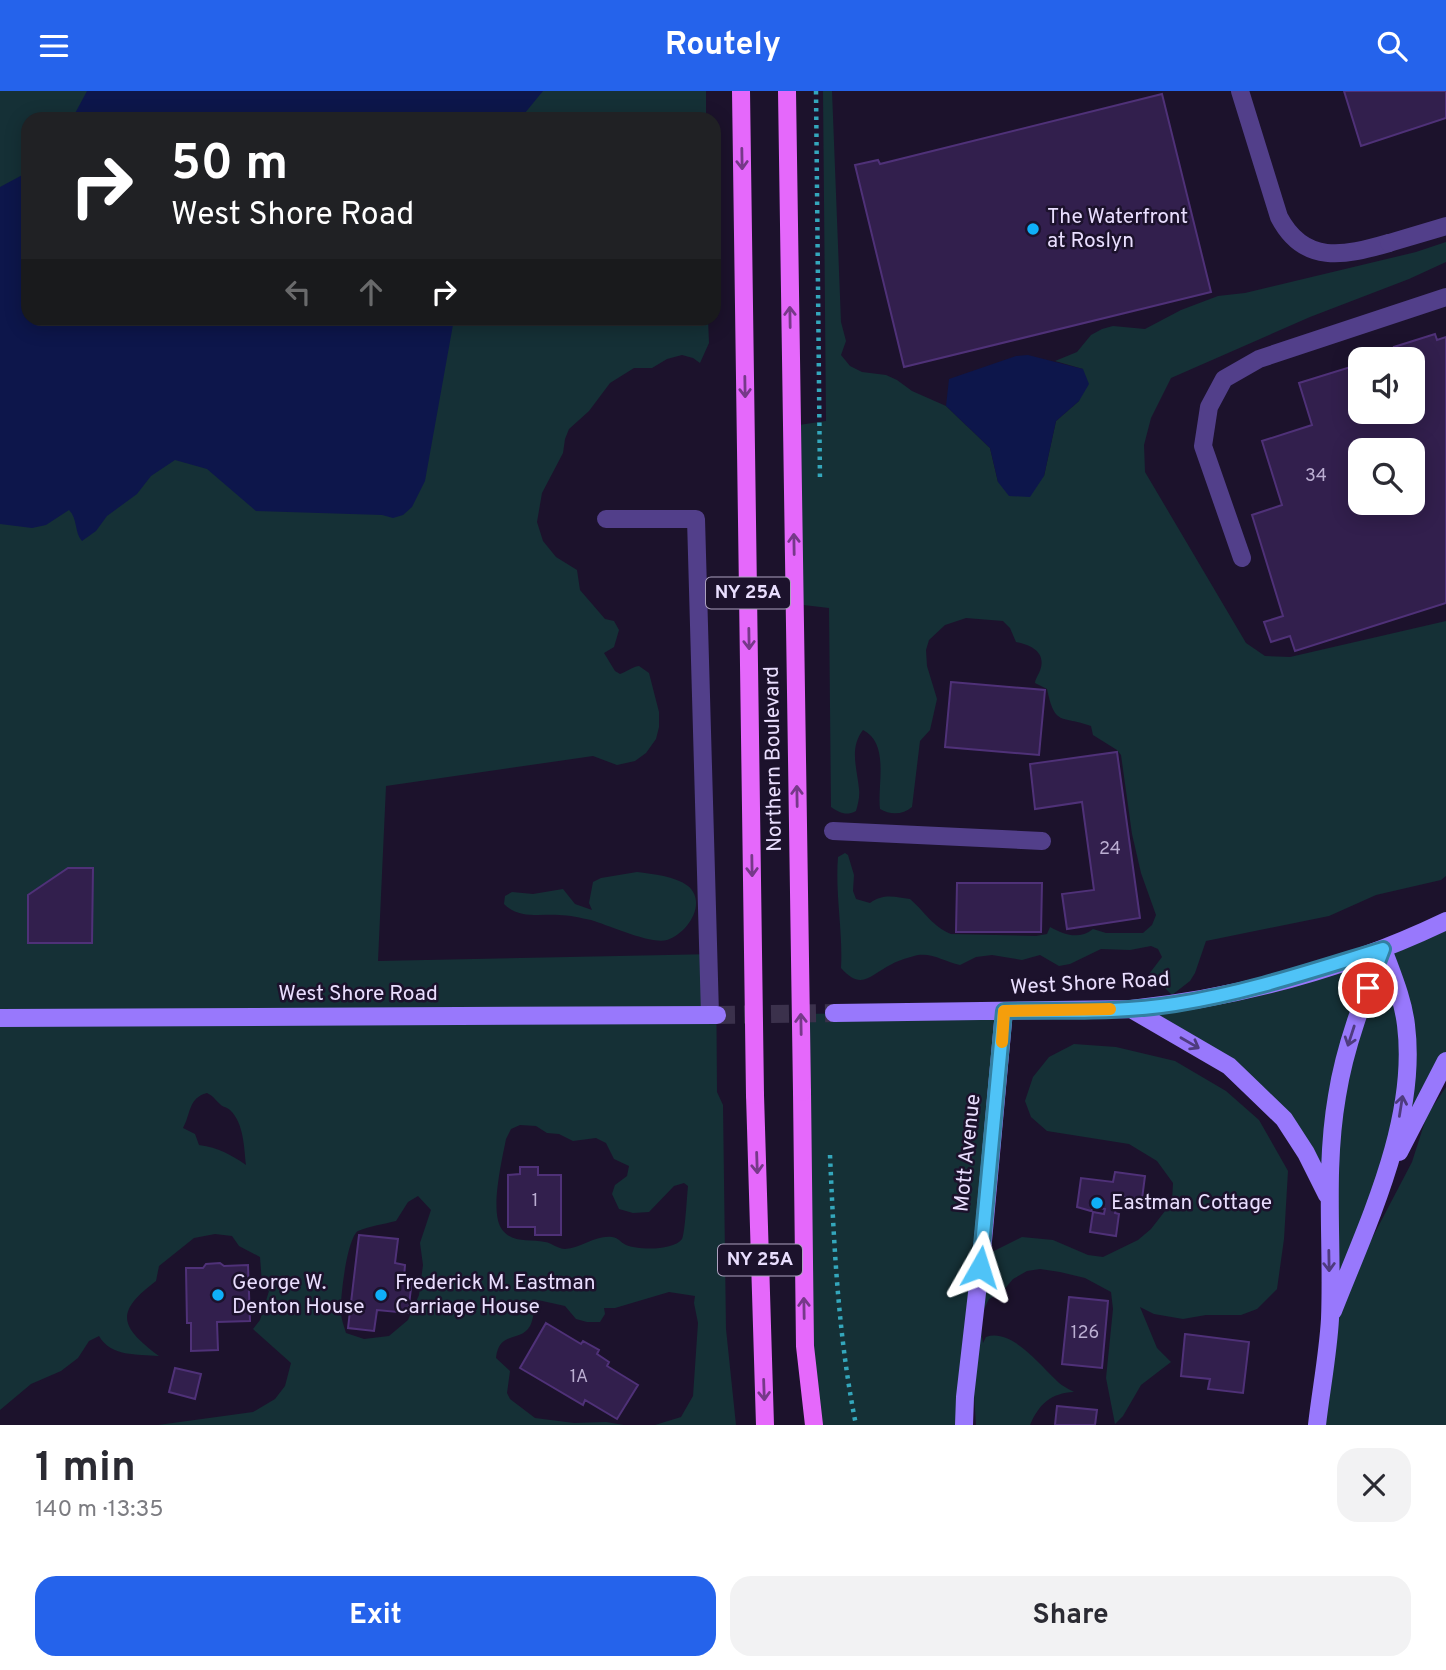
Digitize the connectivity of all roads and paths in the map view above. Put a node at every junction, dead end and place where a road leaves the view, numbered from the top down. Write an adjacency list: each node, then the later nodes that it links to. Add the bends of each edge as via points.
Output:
1 (741, 91): 22 (main road, Northern Boulevard / NY 25A, one-way to 22, bridge, via 755,1095)
2 (787, 91): 23 (main road, Northern Boulevard / NY 25A, one-way to 2, bridge, via 805,1346)
3 (1240, 91): 4 (street, via 1279,217 1299,244 1338,254)
4 (1446, 226)
5 (1446, 297): 7 (street, via 1259,359 1224,379 1209,407 1203,446)
6 (606, 519): 15 (street, via 695,519)
7 (1242, 558)
8 (833, 831): 9 (street)
9 (1042, 841)
10 (1446, 921): 11 (main road, West Shore Road)
11 (1383, 949): 12 (main road, West Shore Road, via 1220,996); 19 (main road, one-way to 11, via 1401,1113 1407,1053 1406,1024); 20 (main road, one-way to 20, via 1342,1068)
12 (1131, 1009): 13 (main road, West Shore Road); 20 (main road, one-way to 20, via 1229,1066 1284,1119)
13 (1004, 1011): 14 (main road, West Shore Road); 25 (main road, Mott Avenue)
14 (834, 1013)
15 (713, 1015): 16 (main road, West Shore Road)
16 (0, 1018)
17 (1446, 1061): 19 (main road)
18 (830, 1143): 24 (path, via 835,1259)
19 (1378, 1196): 21 (main road)
20 (1328, 1197): 21 (main road, one-way to 21)
21 (1329, 1319): 26 (main road)
22 (765, 1425)
23 (814, 1425)
24 (856, 1425)
25 (964, 1425)
26 (1317, 1425)

